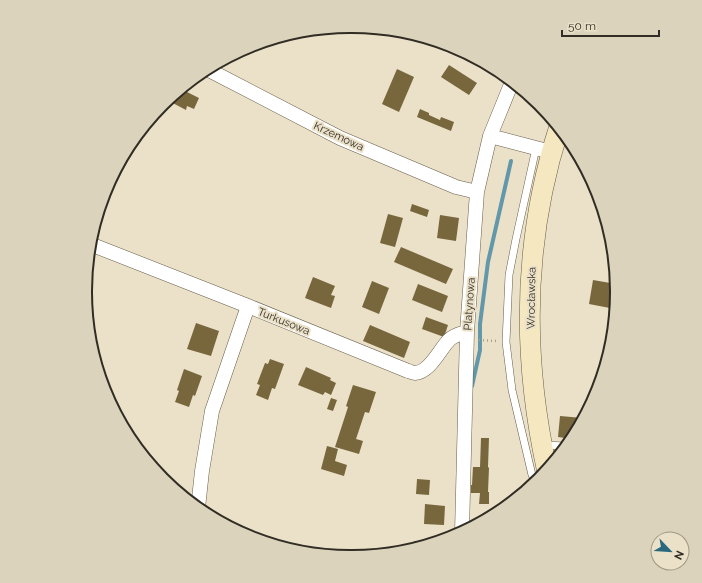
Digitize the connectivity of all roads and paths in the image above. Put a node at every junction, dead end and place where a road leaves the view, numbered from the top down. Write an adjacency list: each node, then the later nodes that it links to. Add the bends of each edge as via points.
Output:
1 (214, 73): 6 (street, Krzemowa, via 340,138 456,187)
2 (510, 87): 4 (street, Platynowa)
3 (555, 133): 5 (main road, Wrocławska)
4 (490, 136): 5 (street); 6 (street, Platynowa)
5 (544, 150): 10 (main road, Wrocławska, via 530,292 530,344); 13 (lane, via 516,239 509,275 506,342 512,390)
6 (477, 192): 9 (street, Platynowa)
7 (96, 246): 8 (street, Turkusowa)
8 (248, 306): 9 (street, Turkusowa, via 416,373 429,366 450,339); 14 (street, via 212,411)
9 (467, 332): 15 (street, Platynowa)
10 (541, 445): 11 (lane); 12 (main road, Wrocławska)
11 (558, 446)
12 (545, 462)
13 (532, 475)
14 (199, 500)
15 (462, 524)

